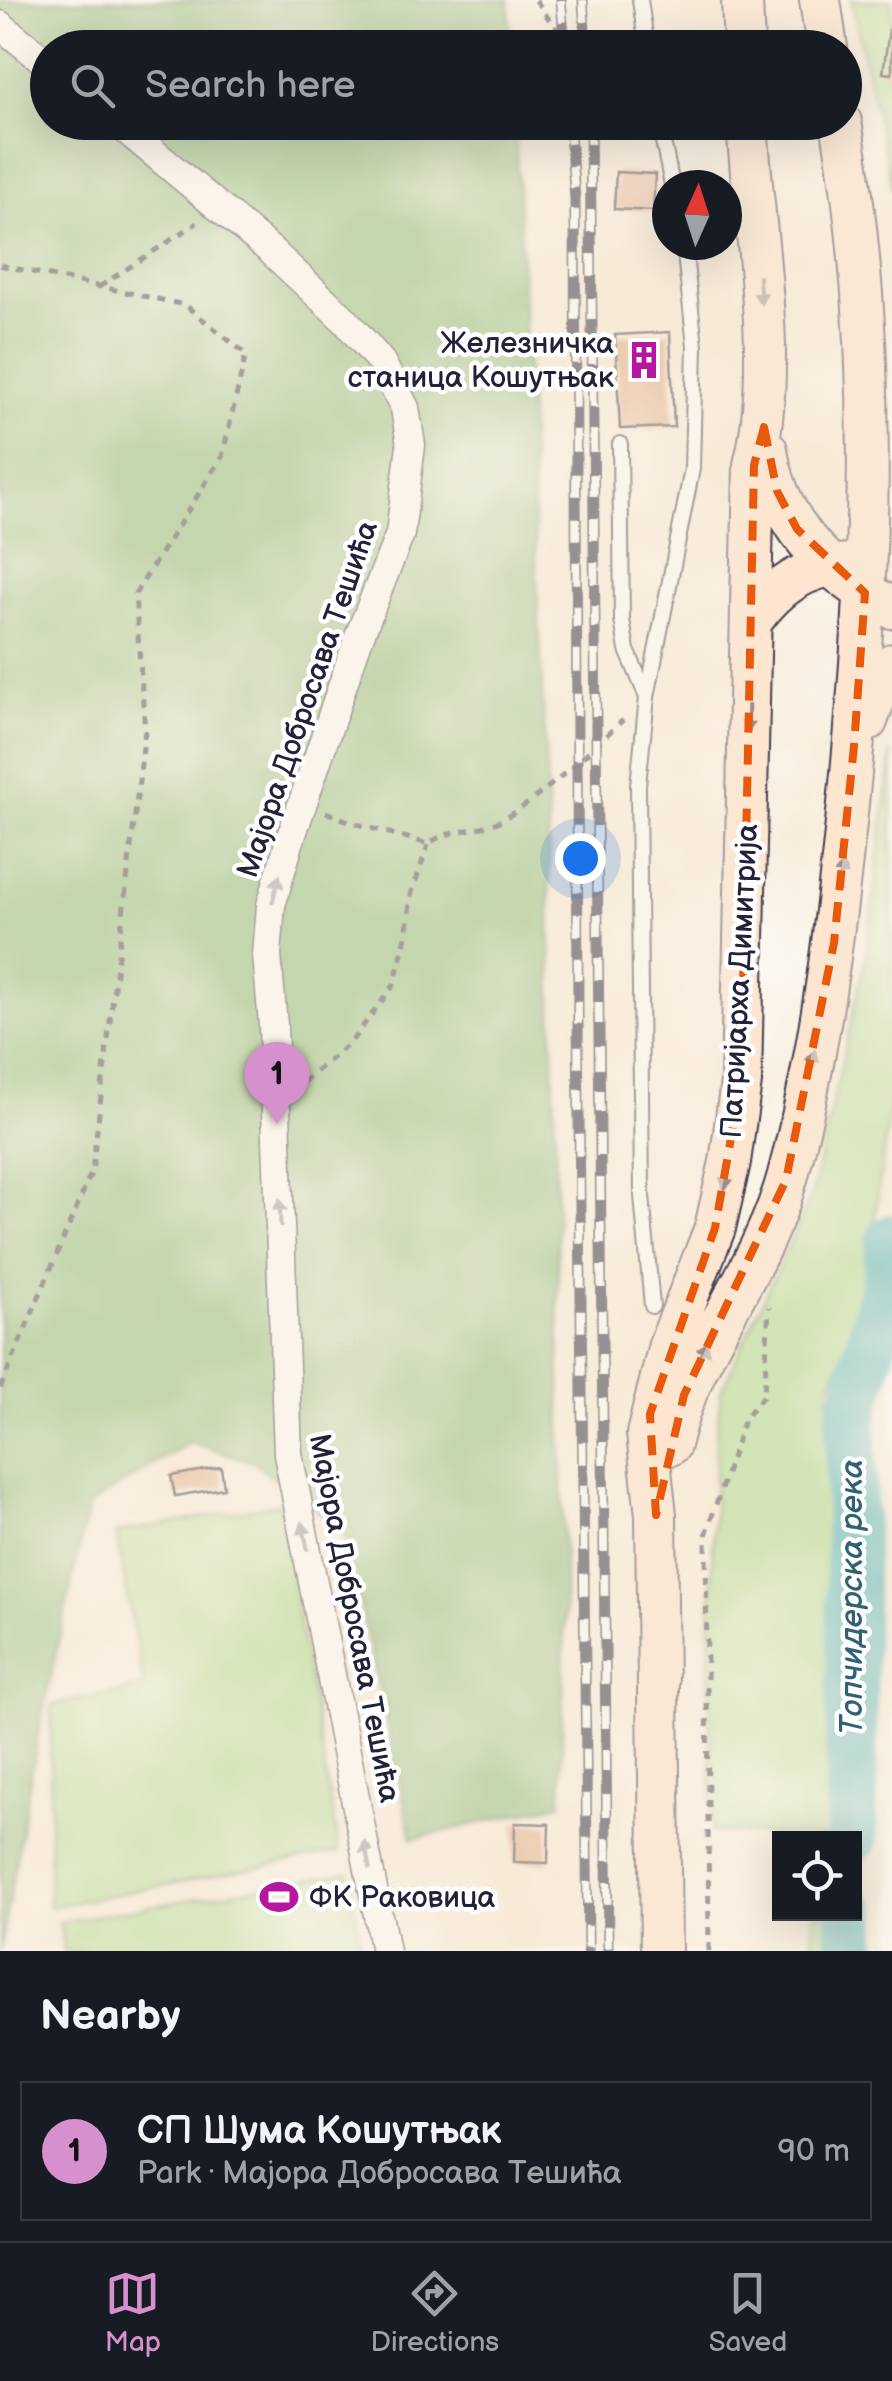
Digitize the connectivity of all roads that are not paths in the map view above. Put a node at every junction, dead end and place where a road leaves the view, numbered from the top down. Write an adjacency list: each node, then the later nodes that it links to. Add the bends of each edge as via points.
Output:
1 (640, 0): 5 (lane)
2 (742, 0): 6 (main road)
3 (820, 0): 7 (main road)
4 (0, 25): 8 (street)
5 (644, 30)
6 (743, 30)
7 (824, 30)
8 (30, 49)
9 (139, 140): 26 (street, Мајора Добросава Тешића, one-way to 9, via 288,1454 267,955 271,905 302,801 400,534 411,445 405,408 370,348 268,249)
10 (663, 140): 13 (lane)
11 (749, 140): 17 (main road, one-way to 17)
12 (844, 140): 15 (main road, Патријарха Димитрија)
13 (669, 170)
14 (686, 260): 22 (lane, via 695,346 694,454)
15 (866, 336): 16 (main road); 19 (main road, Патријарха Димитрија)
16 (892, 402)
17 (764, 427): 19 (main road, via 776,491 797,529); 20 (main road, Патријарха Димитрија, via 754,465)
18 (620, 444): 22 (lane, via 622,620)
19 (869, 580): 20 (main road, via 794,577); 23 (main road, Патријарха Димитрија)
20 (750, 622): 25 (main road, Патријарха Димитрија, one-way to 25, via 741,1082 715,1228 669,1344 650,1414)
21 (892, 664): 23 (main road)
22 (647, 698): 24 (lane, via 636,832 642,1196)
23 (854, 746): 25 (main road, Патријарха Димитрија, one-way to 23, via 684,1394 786,1180 834,943)
24 (652, 1306)
25 (656, 1515): 27 (main road, Патријарха Димитрија)
26 (385, 1951)
27 (661, 1951)

